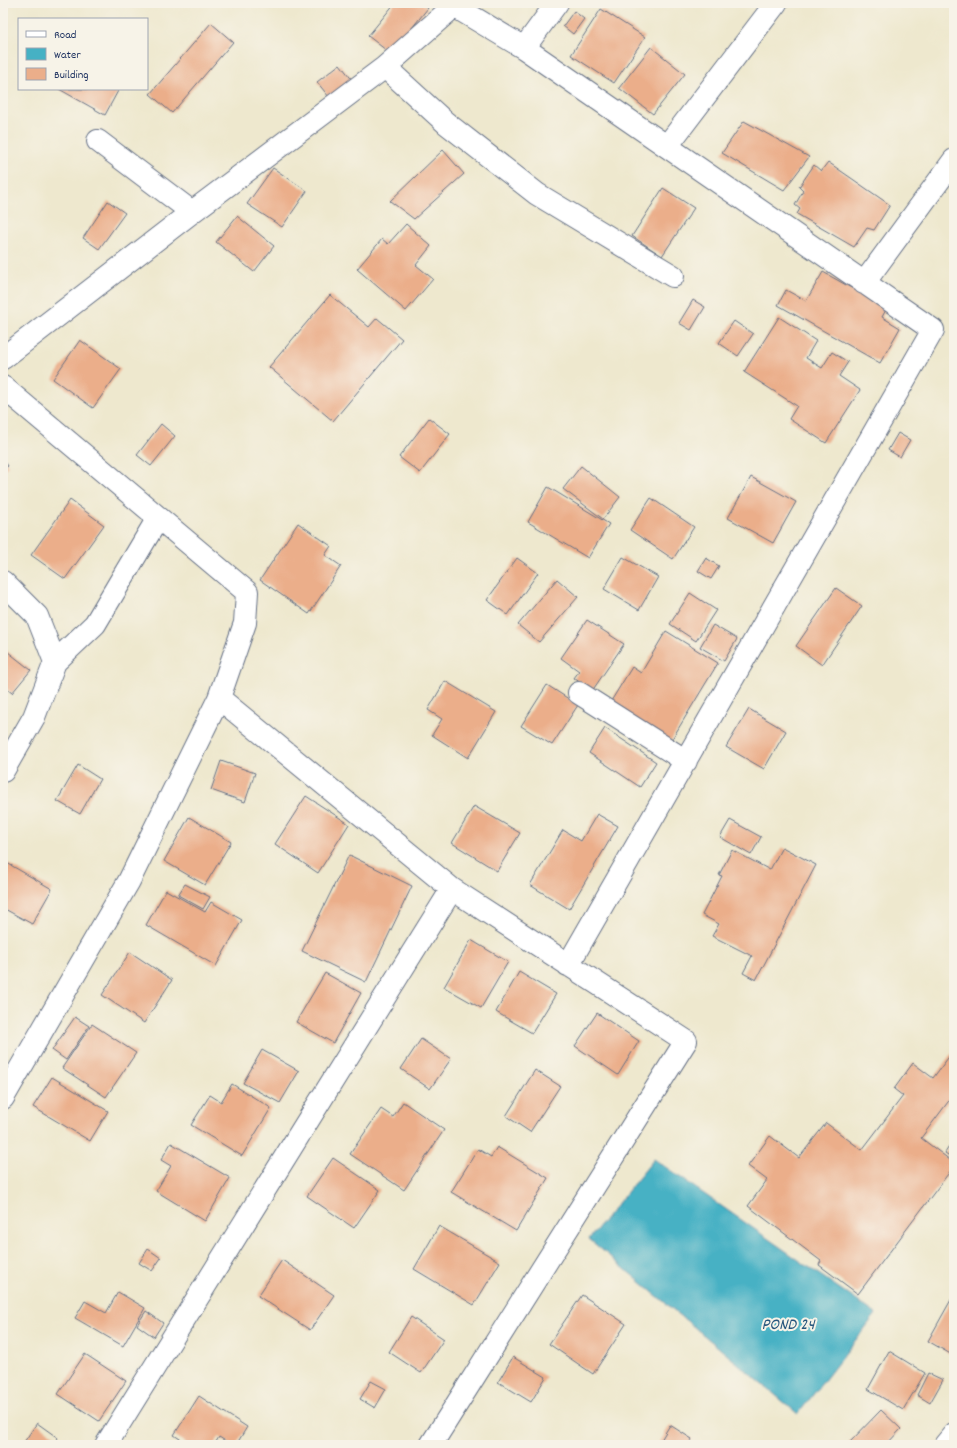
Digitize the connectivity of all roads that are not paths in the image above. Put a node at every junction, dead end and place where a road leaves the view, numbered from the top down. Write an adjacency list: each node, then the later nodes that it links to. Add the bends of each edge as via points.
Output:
1 (557, 3): 4 (street)
2 (776, 3): 7 (street)
3 (451, 5): 4 (street); 5 (street)
4 (524, 48): 7 (street)
5 (385, 68): 9 (street); 10 (street, via 446,123 537,194)
6 (98, 140): 9 (street)
7 (667, 146): 11 (street)
8 (954, 160): 11 (street)
9 (192, 212): 12 (street)
10 (673, 276)
11 (864, 283): 19 (street, via 933,330)
12 (3, 358)
13 (3, 387): 14 (street)
14 (158, 518): 16 (street, via 94,624); 18 (street, via 247,592 245,623)
15 (3, 582): 16 (street, via 37,616)
16 (54, 662): 20 (street, via 34,717)
17 (579, 693): 19 (street)
18 (219, 698): 21 (street); 23 (street, via 129,881)
19 (686, 761): 22 (street)
20 (3, 771)
21 (452, 889): 22 (street); 25 (street)
22 (568, 965): 26 (street, via 686,1041)
23 (3, 1098)
24 (954, 1434): 27 (street)
25 (106, 1445)
26 (432, 1445)
27 (945, 1445)

